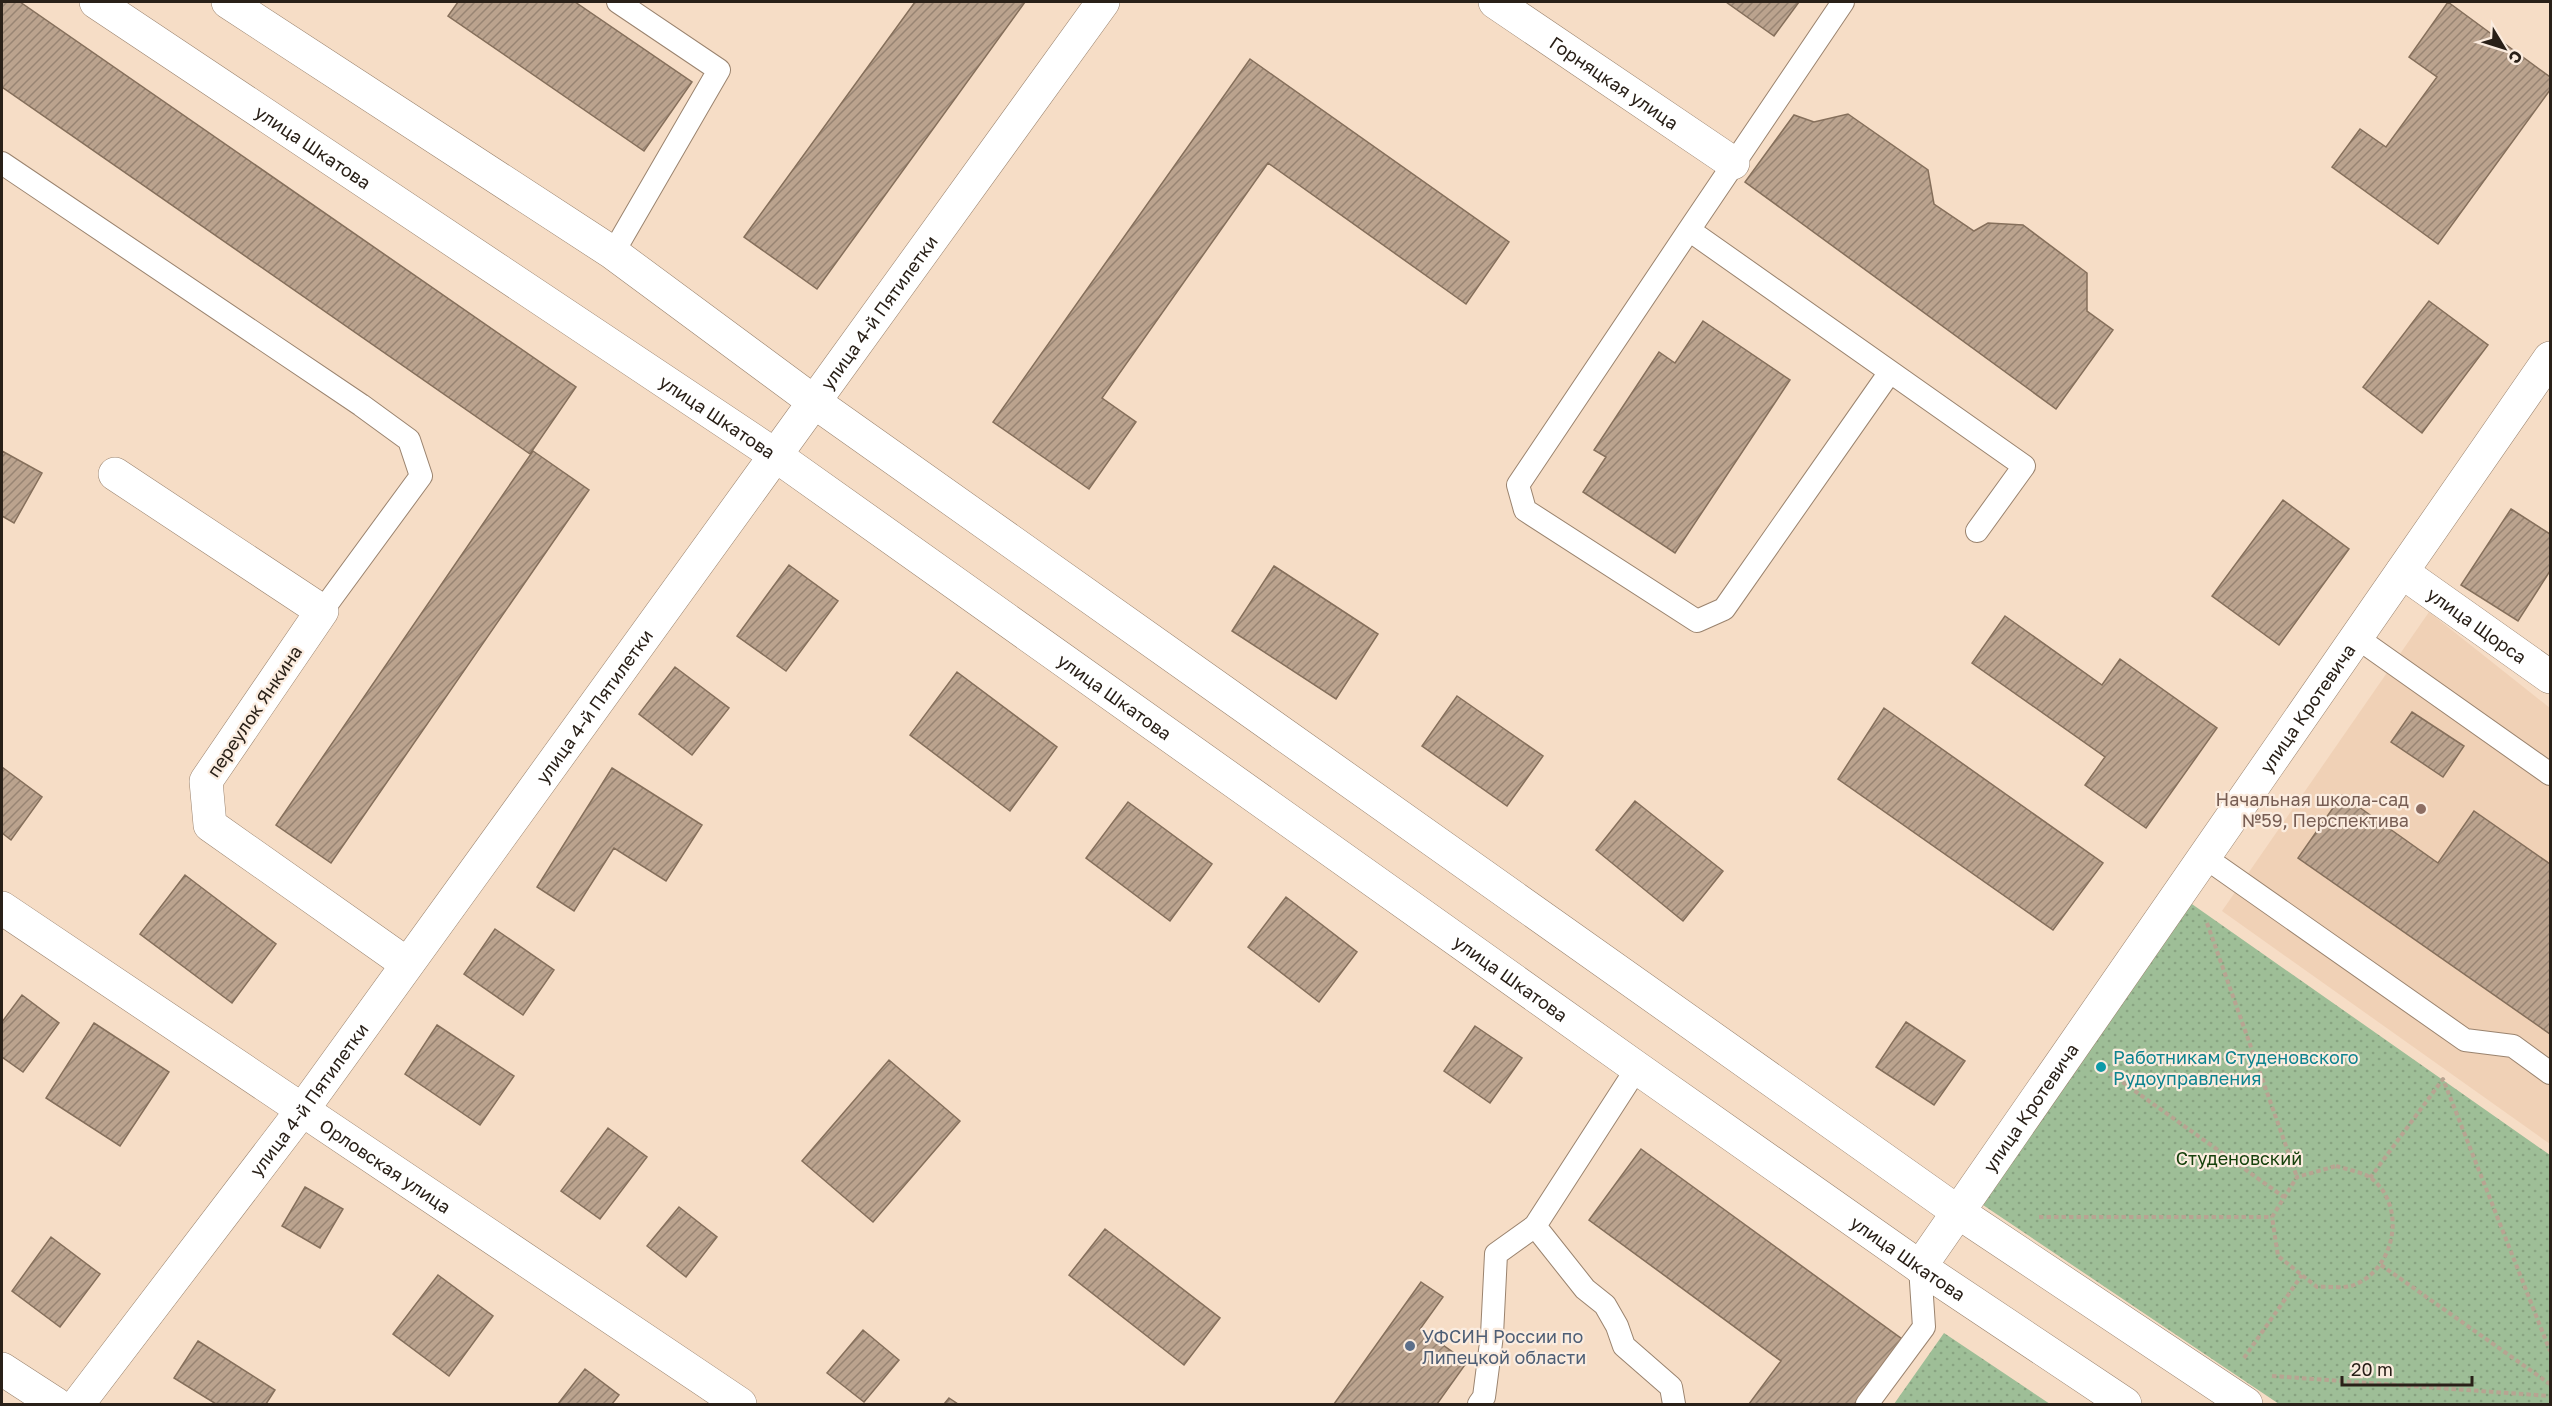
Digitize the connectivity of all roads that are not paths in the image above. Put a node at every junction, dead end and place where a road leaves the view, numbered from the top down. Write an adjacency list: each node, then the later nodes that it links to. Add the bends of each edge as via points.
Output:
1 (96, 2): 14 (street, улица Шкатова)
2 (228, 2): 10 (street)
3 (618, 2): 10 (lane, via 719,70)
4 (1103, 2): 13 (street, улица 4-й Пятилетки)
5 (1495, 2): 8 (street, Горняцкая улица)
6 (1843, 2): 8 (lane)
7 (2, 163): 18 (lane, via 408,440 421,476)
8 (1733, 163): 9 (lane)
9 (1689, 231): 12 (lane); 12 (lane, via 1518,485 1525,510 1697,621 1724,609)
10 (613, 252): 13 (street)
11 (2550, 358): 17 (street, улица Кротевича)
12 (1890, 372): 16 (lane, via 2024,466)
13 (813, 401): 14 (street, улица 4-й Пятилетки); 28 (street)
14 (775, 455): 24 (street, улица 4-й Пятилетки); 25 (street, улица Шкатова)
15 (115, 474): 18 (street)
16 (1977, 531)
17 (2402, 572): 19 (street, улица Кротевича); 20 (street, улица Щорса)
18 (322, 610): 24 (street, переулок Янкина, via 206,781 210,825)
19 (2356, 638): 21 (lane); 22 (street, улица Кротевича)
20 (2550, 677)
21 (2550, 774)
22 (2203, 856): 26 (lane, via 2465,1040 2514,1046); 28 (street, улица Кротевича)
23 (2, 908): 27 (street, Орловская улица)
24 (407, 964): 27 (street, улица 4-й Пятилетки)
25 (1637, 1068): 29 (lane); 30 (street, улица Шкатова)
26 (2550, 1073)
27 (303, 1108): 33 (street, улица 4-й Пятилетки); 34 (street, Орловская улица)
28 (1958, 1212): 30 (street, улица Кротевича); 39 (street)
29 (1535, 1226): 35 (lane, via 1496,1254 1492,1335 1484,1397); 36 (lane, via 1585,1289 1605,1305 1624,1346 1671,1388)
30 (1920, 1267): 37 (lane, via 1924,1327); 38 (street, улица Шкатова)
31 (2, 1369): 32 (street)
32 (56, 1404)
33 (78, 1404)
34 (740, 1404)
35 (1479, 1404)
36 (1674, 1404)
37 (1867, 1404)
38 (2125, 1404)
39 (2246, 1404)

